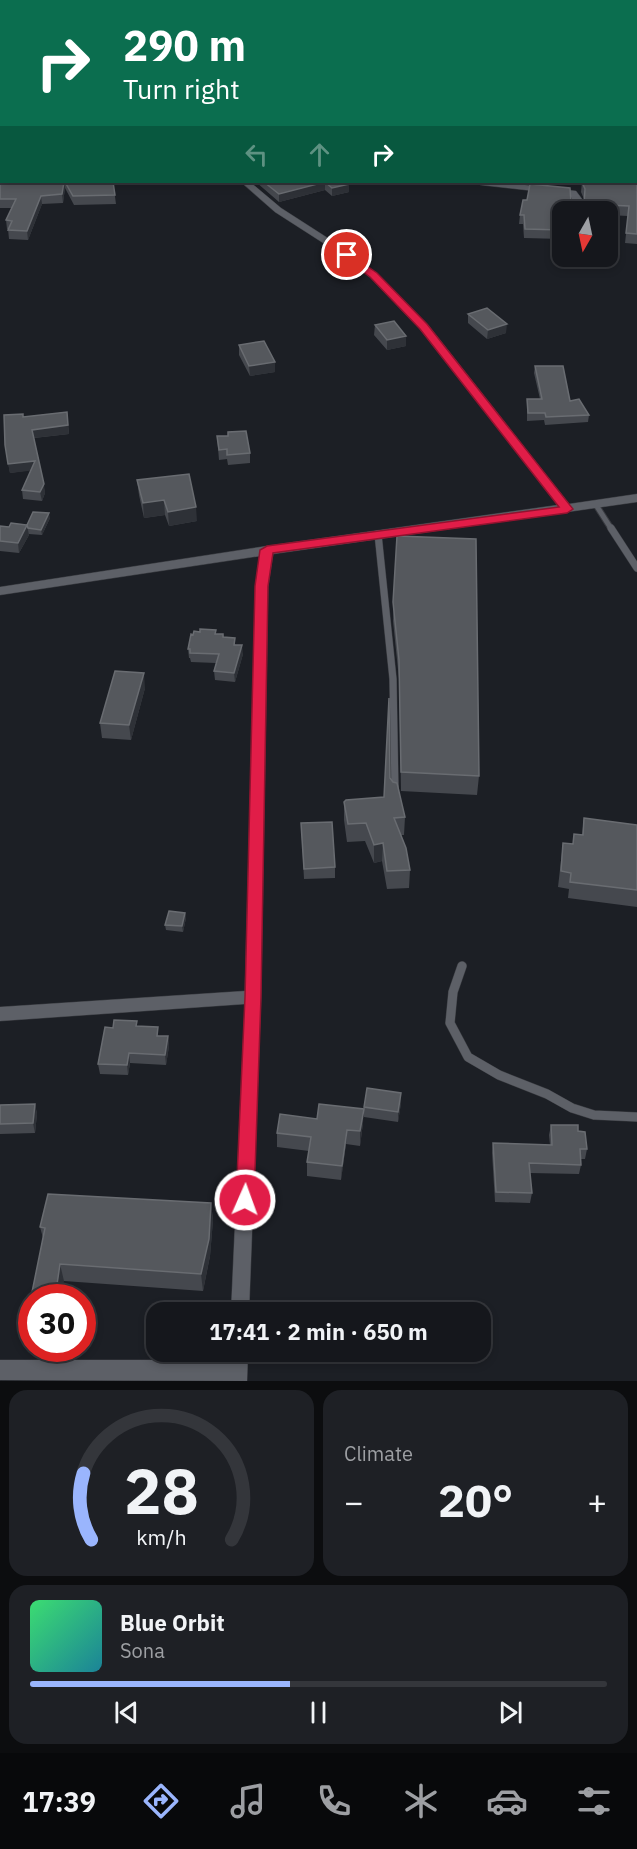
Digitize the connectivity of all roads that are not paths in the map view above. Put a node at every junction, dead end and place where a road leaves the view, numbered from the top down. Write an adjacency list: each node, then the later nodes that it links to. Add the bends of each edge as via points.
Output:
1 (246, 183): 8 (street, via 380,282 424,327)
2 (489, 183): 4 (street)
3 (522, 183): 4 (street)
4 (514, 186): 5 (street, via 573,193)
5 (577, 201)
6 (637, 498): 7 (street)
7 (596, 505): 8 (street); 11 (lane)
8 (567, 509): 9 (street)
9 (378, 534): 10 (street); 13 (lane, via 393,678)
10 (267, 550): 12 (street); 15 (street, via 262,586)
11 (637, 568)
12 (0, 591)
13 (395, 796)
14 (462, 966): 17 (lane, via 453,992 450,1023 468,1057 572,1108 594,1115)
15 (253, 997): 16 (street); 18 (street)
16 (0, 1014)
17 (637, 1117)
18 (240, 1302)
19 (238, 1367): 20 (street)
20 (0, 1370)

